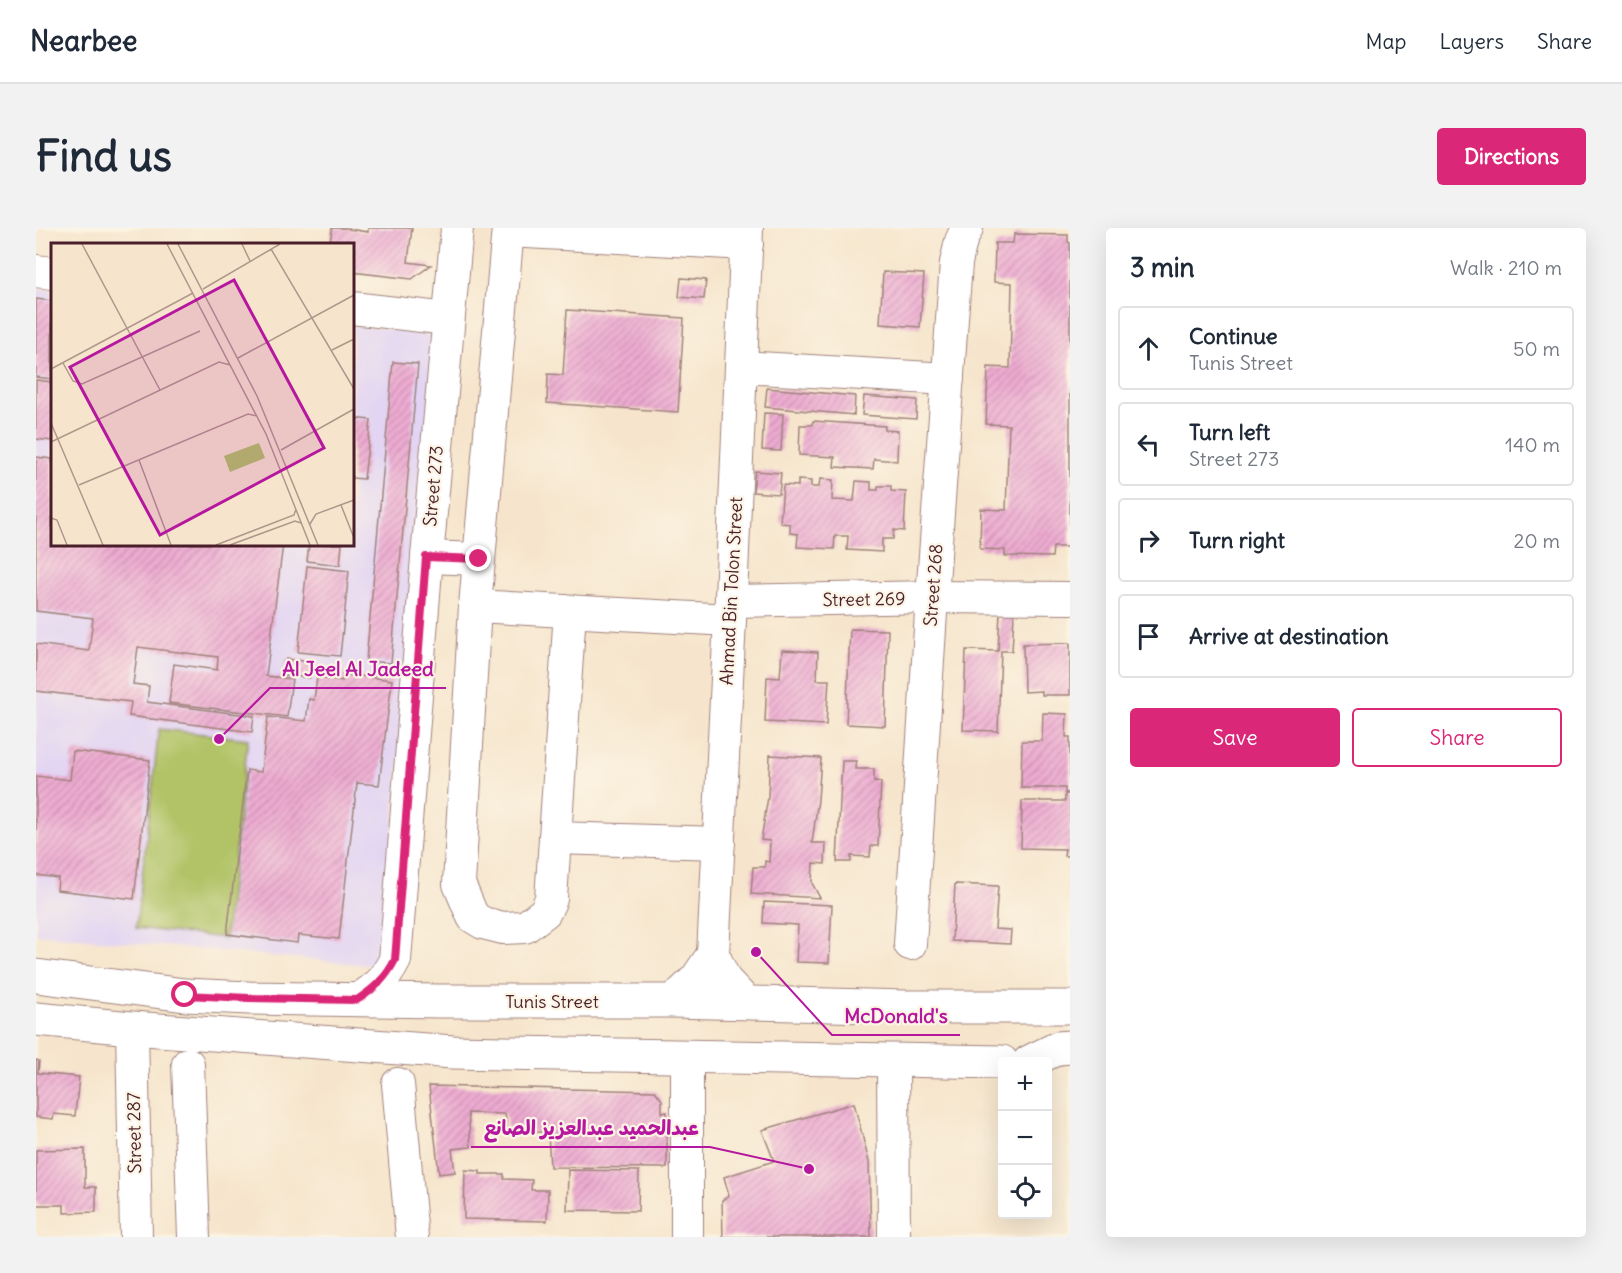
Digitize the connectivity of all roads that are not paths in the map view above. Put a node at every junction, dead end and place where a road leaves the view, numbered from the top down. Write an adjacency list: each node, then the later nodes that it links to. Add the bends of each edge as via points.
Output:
1 (457, 228): 8 (street, Street 273)
2 (968, 228): 10 (street, Street 268, via 956,264)
3 (508, 230): 4 (street); 12 (street)
4 (747, 236): 9 (street, Ahmad Bin Tolon Street)
5 (36, 271): 6 (street)
6 (51, 273)
7 (354, 308): 8 (street)
8 (448, 319): 11 (street, Street 273)
9 (742, 367): 10 (street); 16 (street, Ahmad Bin Tolon Street)
10 (948, 379): 13 (street, Street 268)
11 (426, 557): 12 (street); 22 (street, Street 273)
12 (479, 559): 15 (street)
13 (932, 597): 14 (street, Street 269); 16 (street, Street 269); 20 (street, Street 268)
14 (1070, 598)
15 (475, 606): 17 (street, Street 269); 18 (street, via 459,884 473,916 483,923 514,928 525,927 545,912 550,899)
16 (731, 610): 17 (street, Street 269); 19 (street, Ahmad Bin Tolon Street)
17 (570, 611): 18 (street)
18 (555, 838): 19 (street)
19 (719, 843): 21 (street, Ahmad Bin Tolon Street)
20 (910, 944)
21 (713, 954): 28 (street, via 696,979); 29 (street, Ahmad Bin Tolon Street, via 725,980)
22 (395, 960): 26 (street, Street 273, via 380,984); 27 (street, via 413,986)
23 (36, 976): 24 (main road, Tunis Street)
24 (185, 995): 25 (main road, via 100,1004); 26 (main road, Tunis Street)
25 (36, 998)
26 (357, 1000): 27 (main road, Tunis Street)
27 (440, 1001): 28 (main road, Tunis Street)
28 (673, 1001): 29 (main road, Tunis Street)
29 (746, 1002): 30 (main road, Tunis Street)
30 (1070, 1007)
31 (36, 1019): 32 (main road)
32 (132, 1028): 34 (main road, via 453,1052); 42 (street, Street 287)
33 (1070, 1047): 35 (main road)
34 (687, 1056): 36 (main road); 45 (street)
35 (1039, 1057)
36 (893, 1060): 37 (main road); 46 (street)
37 (998, 1062)
38 (1052, 1063): 39 (main road)
39 (1070, 1063)
40 (188, 1064): 43 (street)
41 (398, 1084): 44 (street)
42 (136, 1237)
43 (194, 1237)
44 (412, 1237)
45 (687, 1237)
46 (894, 1237)

